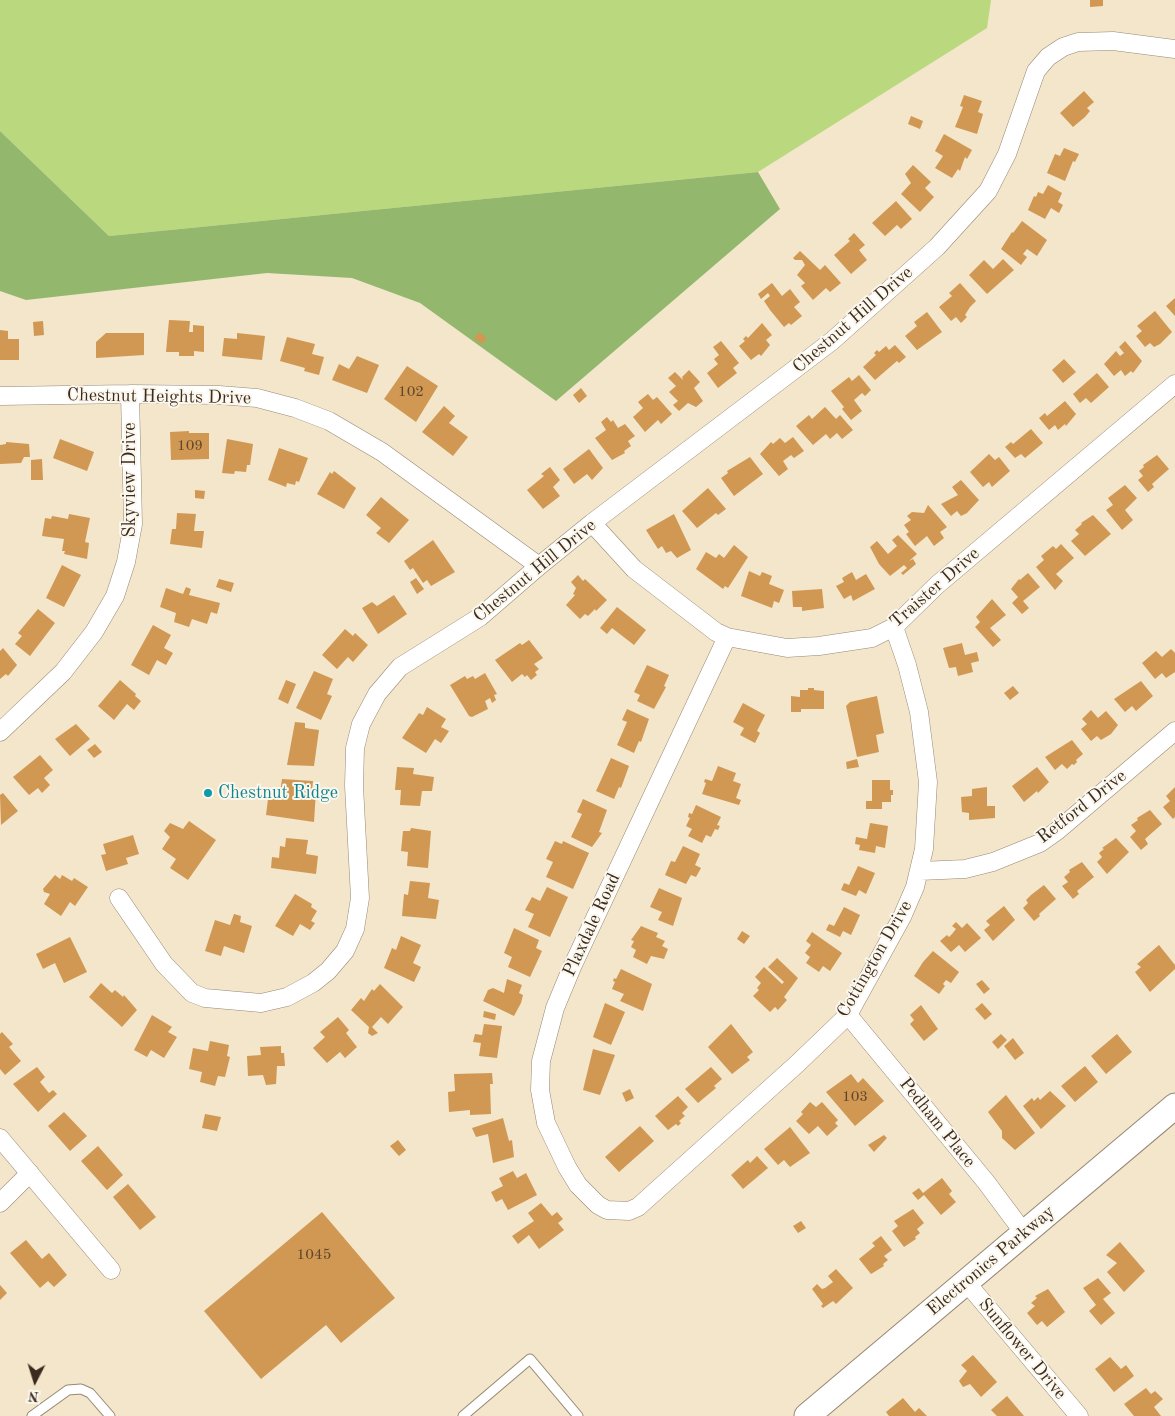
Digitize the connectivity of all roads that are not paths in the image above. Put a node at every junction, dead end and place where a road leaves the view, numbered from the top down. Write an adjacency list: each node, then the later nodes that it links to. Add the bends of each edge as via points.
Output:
1 (1175, 49): 5 (street, Chestnut Hill Drive, via 1113,41 1078,42 1048,57 1036,71 1007,154 988,191 948,236 832,341)
2 (1175, 384): 7 (street, Traister Drive, via 937,585)
3 (130, 394): 4 (street, Chestnut Heights Drive); 6 (street, Chestnut Heights Drive, via 257,398 295,408 329,422 382,452); 10 (street, Skyview Drive, via 133,524 126,562 114,596 94,632 63,672)
4 (0, 396)
5 (592, 523): 6 (street, Chestnut Hill Drive); 8 (street, Traister Drive, via 634,569)
6 (539, 566): 12 (street, Chestnut Hill Drive, via 480,617 400,666 377,694 361,724 355,748 360,898 355,929 345,951 313,983 287,997 261,1003 205,998 192,993 164,964)
7 (894, 626): 8 (street, Traister Drive, via 872,638 819,646 787,648); 11 (street, Cottington Drive, via 908,665 919,712 928,782)
8 (727, 637): 18 (street, Plaxdale Road, via 572,967 555,1008 541,1060 540,1090 546,1123 578,1185)
9 (1175, 731): 11 (street, Retford Drive, via 1040,843 993,862 964,869)
10 (0, 732)
11 (920, 870): 13 (street, Cottington Drive, via 902,917)
12 (119, 898)
13 (848, 1015): 18 (street, Cottington Drive, via 638,1207 629,1211); 19 (street, Pedham Place)
14 (1175, 1106): 19 (main road, Electronics Parkway)
15 (0, 1138): 16 (street)
16 (30, 1173): 17 (street); 20 (street)
17 (0, 1203)
18 (607, 1210)
19 (1024, 1233): 21 (main road, Electronics Parkway)
20 (111, 1270)
21 (966, 1282): 26 (main road, Electronics Parkway); 27 (street, Sunflower Drive)
22 (32, 1416): 23 (lane, via 68,1390 81,1388 90,1393)
23 (110, 1416)
24 (463, 1416): 25 (lane, via 530,1359)
25 (578, 1416)
26 (807, 1416)
27 (1079, 1416)

